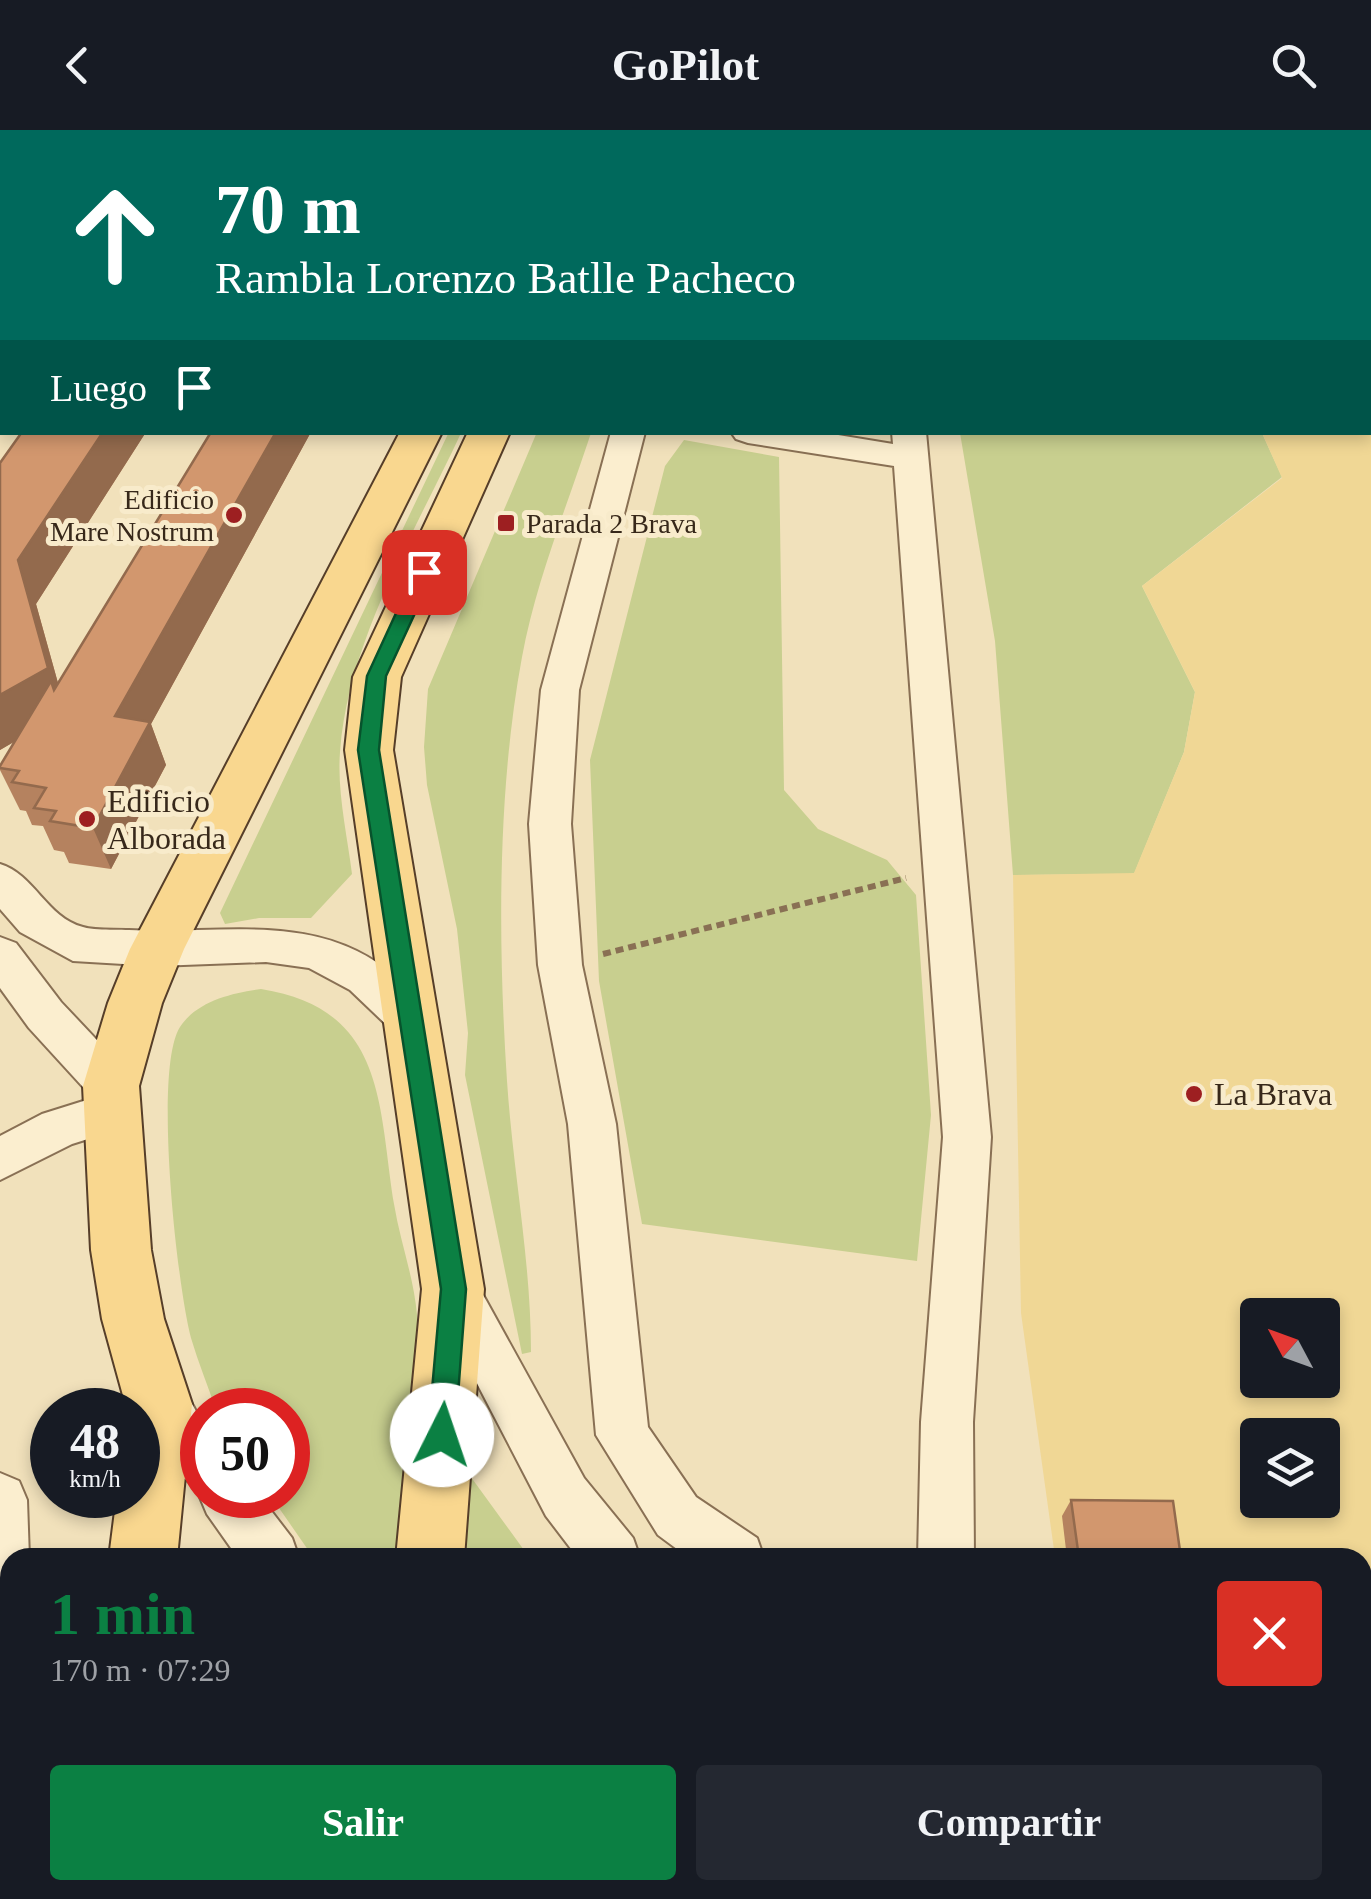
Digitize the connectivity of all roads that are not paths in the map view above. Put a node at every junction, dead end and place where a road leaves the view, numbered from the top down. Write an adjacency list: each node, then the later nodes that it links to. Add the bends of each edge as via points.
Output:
1 (419, 435): 7 (main road)
2 (487, 435): 9 (main road, via 376,676 368,750)
3 (627, 435): 24 (street, via 560,690 550,824 560,965 592,1124 622,1436 676,1516)
4 (785, 435): 5 (street)
5 (909, 445): 25 (street, via 967,1137 947,1422)
6 (0, 880): 7 (street, via 35,920 74,944)
7 (157, 949): 9 (street, via 266,945 317,952 366,978); 10 (main road, via 135,1003)
8 (0, 955): 10 (street)
9 (412, 1020): 12 (main road)
10 (111, 1099): 11 (street); 13 (main road, via 121,1250 133,1320)
11 (0, 1159)
12 (454, 1289): 22 (main road); 23 (street, via 566,1496)
13 (155, 1388)
14 (160, 1404): 15 (street)
15 (180, 1432)
16 (0, 1500): 19 (street)
17 (147, 1518): 20 (main road)
18 (243, 1518): 21 (street)
19 (2, 1548)
20 (144, 1548)
21 (265, 1548)
22 (431, 1548)
23 (605, 1548)
24 (722, 1548)
25 (946, 1548)

